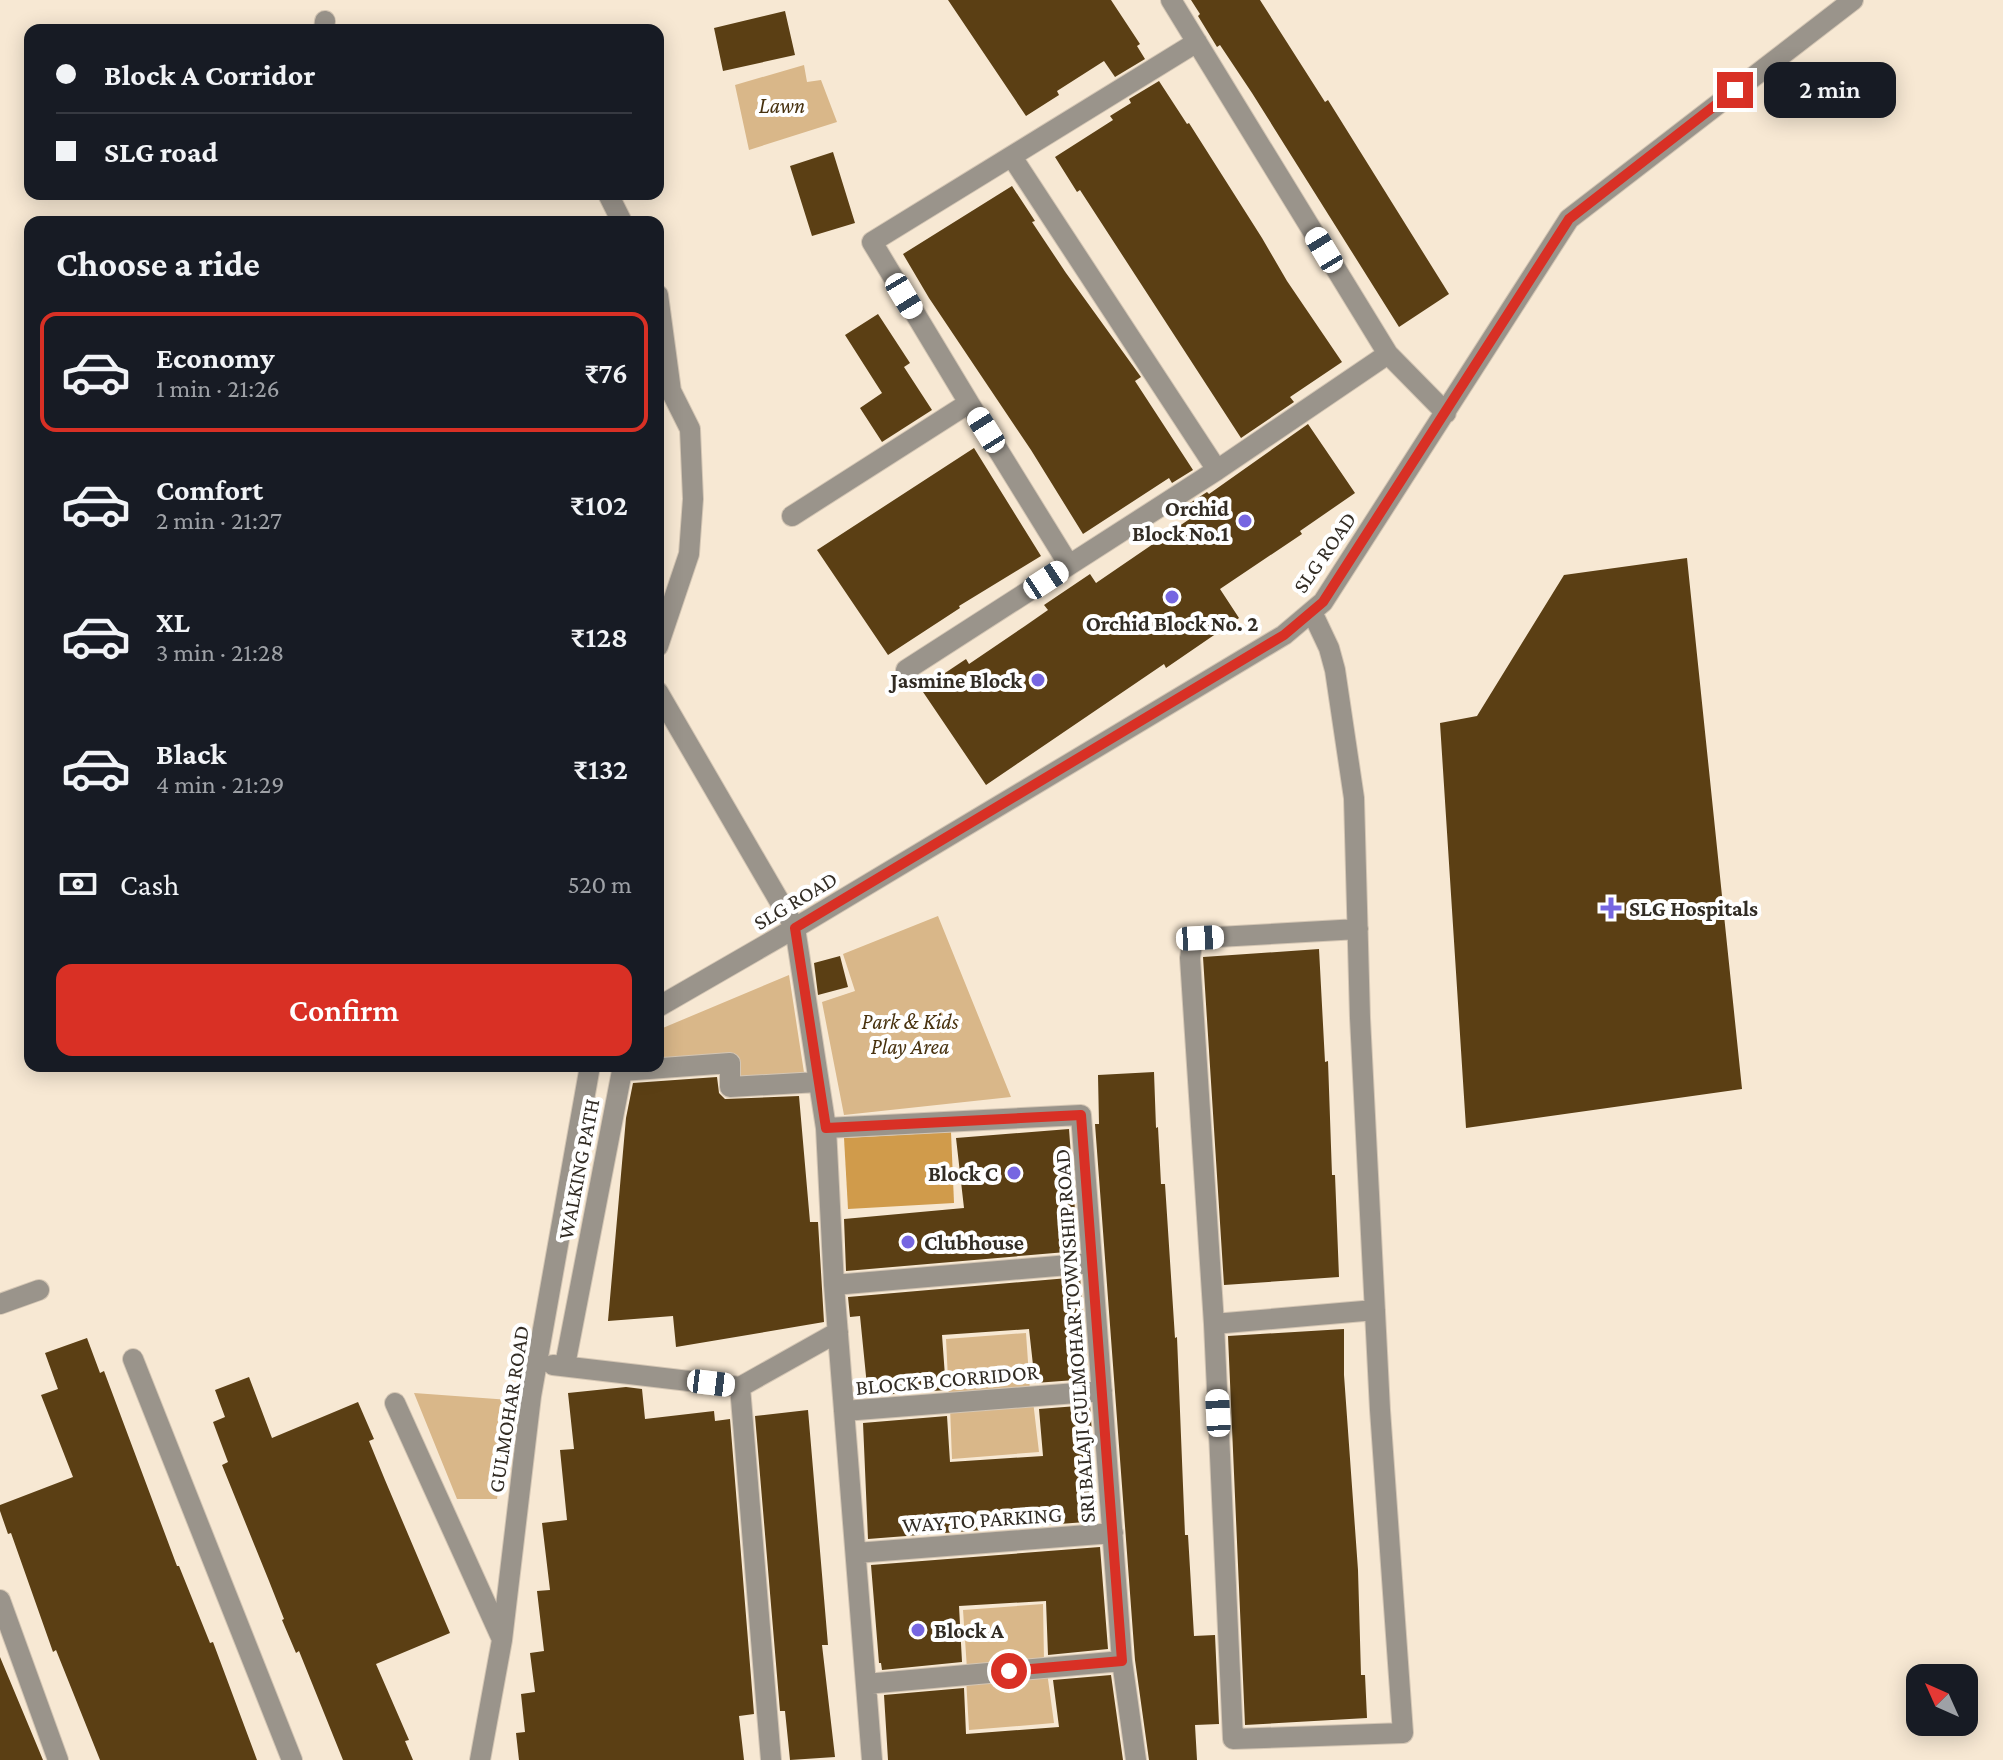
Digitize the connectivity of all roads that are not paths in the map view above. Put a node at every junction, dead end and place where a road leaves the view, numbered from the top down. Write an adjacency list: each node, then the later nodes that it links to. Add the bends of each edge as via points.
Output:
1 (1171, 0): 3 (street)
2 (1853, 0): 8 (street, SLG ROAD, via 1569,219)
3 (1197, 42): 4 (street); 6 (street)
4 (1012, 157): 7 (street, via 872,242); 9 (street)
5 (664, 339): 13 (street, via 671,391 690,429 693,499 689,554)
6 (1388, 354): 8 (street); 9 (street)
7 (969, 403): 10 (street); 11 (street)
8 (1446, 413): 12 (street, SLG ROAD)
9 (1217, 470): 11 (street)
10 (792, 516)
11 (1069, 565): 14 (street)
12 (1312, 612): 16 (street, SLG ROAD, via 1284,635); 17 (street, via 1335,670 1348,755)
13 (664, 628)
14 (906, 670)
15 (664, 702): 16 (street)
16 (795, 928): 18 (street, SLG ROAD); 22 (street)
17 (1358, 929): 28 (street); 29 (street, via 1200,938 1192,945)
18 (664, 1004)
19 (664, 1068): 22 (street, WALKING PATH, via 730,1063 730,1087 736,1088)
20 (589, 1072): 33 (street, GULMOHAR ROAD)
21 (622, 1072): 32 (street, WALKING PATH)
22 (818, 1082): 23 (street)
23 (826, 1128): 24 (street, SRI BALAJI GULMOHAR TOWNSHIP ROAD, via 1081,1115); 25 (street)
24 (1092, 1263): 25 (street); 35 (street, SRI BALAJI GULMOHAR TOWNSHIP ROAD)
25 (834, 1285): 30 (street)
26 (39, 1290): 27 (street)
27 (0, 1304)
28 (1375, 1310): 29 (street); 29 (street, via 1403,1733 1233,1739)
29 (1214, 1324)
30 (838, 1332): 34 (street); 37 (street)
31 (133, 1359): 45 (street)
32 (565, 1365): 33 (street); 34 (street)
33 (538, 1366): 41 (street, GULMOHAR ROAD)
34 (740, 1387): 47 (street)
35 (1102, 1391): 37 (street, BLOCK B CORRIDOR); 38 (street, SRI BALAJI GULMOHAR TOWNSHIP ROAD)
36 (395, 1403): 41 (street)
37 (844, 1411): 39 (street)
38 (1113, 1533): 39 (street, WAY TO PARKING); 42 (street, SRI BALAJI GULMOHAR TOWNSHIP ROAD)
39 (856, 1553): 43 (street)
40 (0, 1600): 44 (street)
41 (502, 1640): 46 (street, GULMOHAR ROAD)
42 (1122, 1661): 43 (street); 49 (street, SRI BALAJI GULMOHAR TOWNSHIP ROAD)
43 (866, 1684): 48 (street)
44 (58, 1760)
45 (292, 1760)
46 (480, 1760)
47 (771, 1760)
48 (872, 1760)
49 (1136, 1760)

